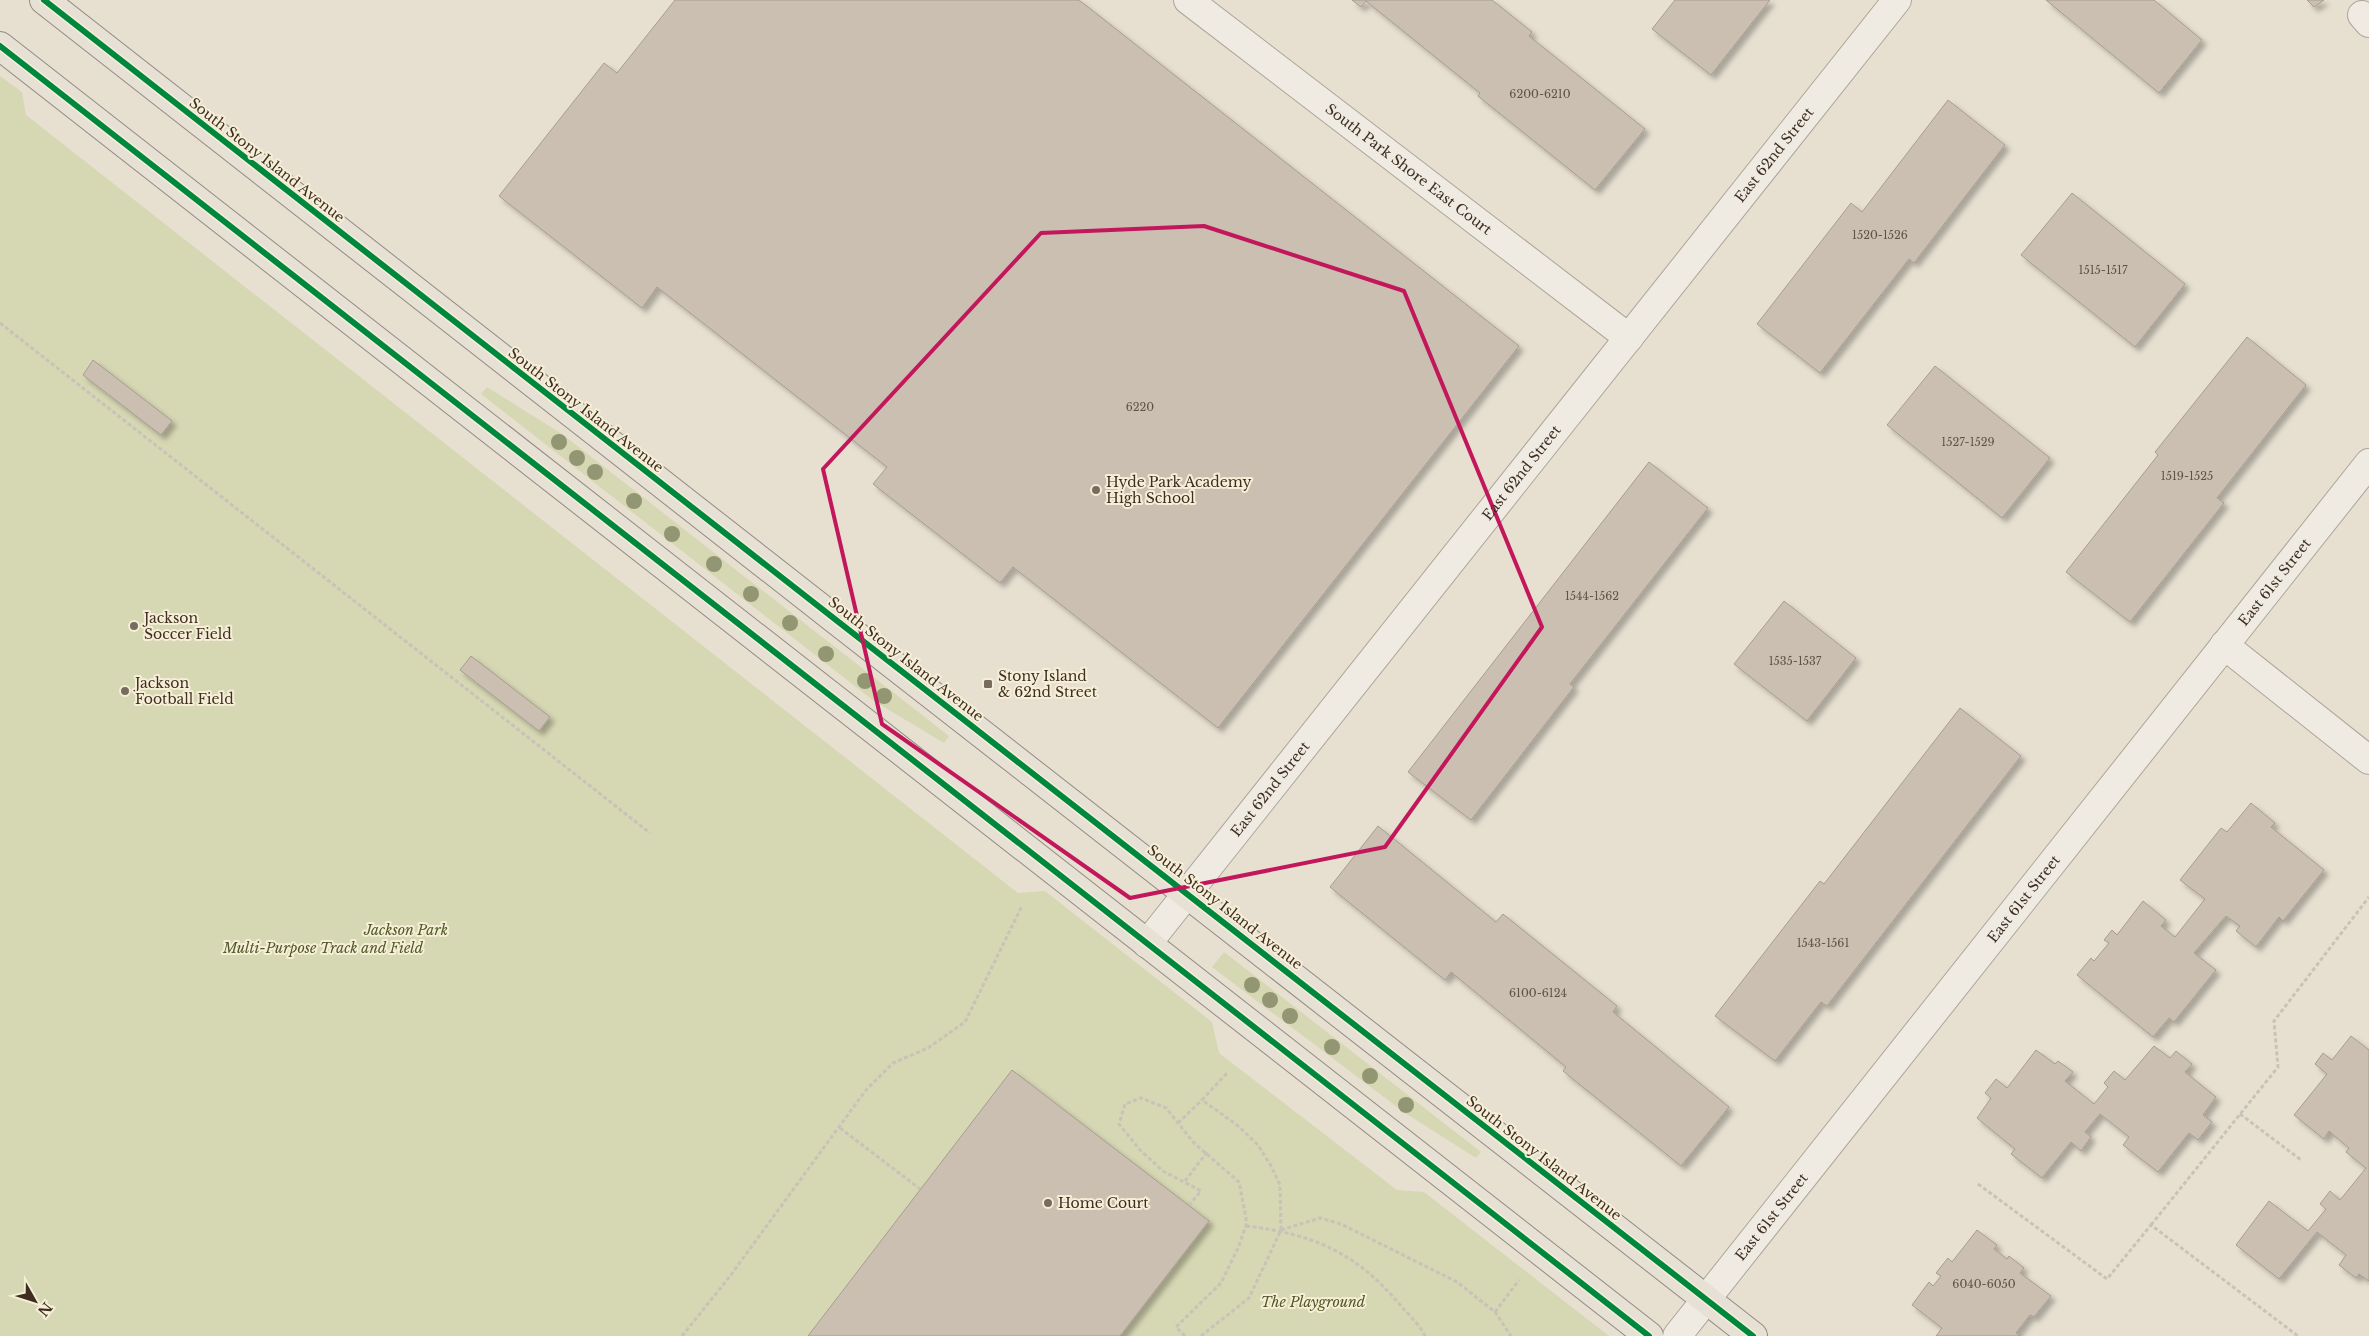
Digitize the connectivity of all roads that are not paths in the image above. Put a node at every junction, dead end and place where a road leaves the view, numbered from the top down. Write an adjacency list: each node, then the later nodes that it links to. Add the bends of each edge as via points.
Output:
1 (44, 0): 9 (main road, South Stony Island Avenue, via 485,348)
2 (1188, 0): 5 (street, South Park Shore East Court)
3 (1897, 0): 5 (street, East 62nd Street)
4 (0, 46): 10 (main road)
5 (1629, 338): 9 (street, East 62nd Street)
6 (2369, 463): 7 (street, East 61st Street)
7 (2224, 645): 8 (street); 11 (street, East 61st Street)
8 (2369, 760)
9 (1187, 893): 10 (street, East 62nd Street); 11 (main road, South Stony Island Avenue)
10 (1147, 944): 12 (main road)
11 (1705, 1299): 13 (street, East 61st Street); 14 (main road, South Stony Island Avenue)
12 (1649, 1336)
13 (1677, 1336)
14 (1753, 1336)

